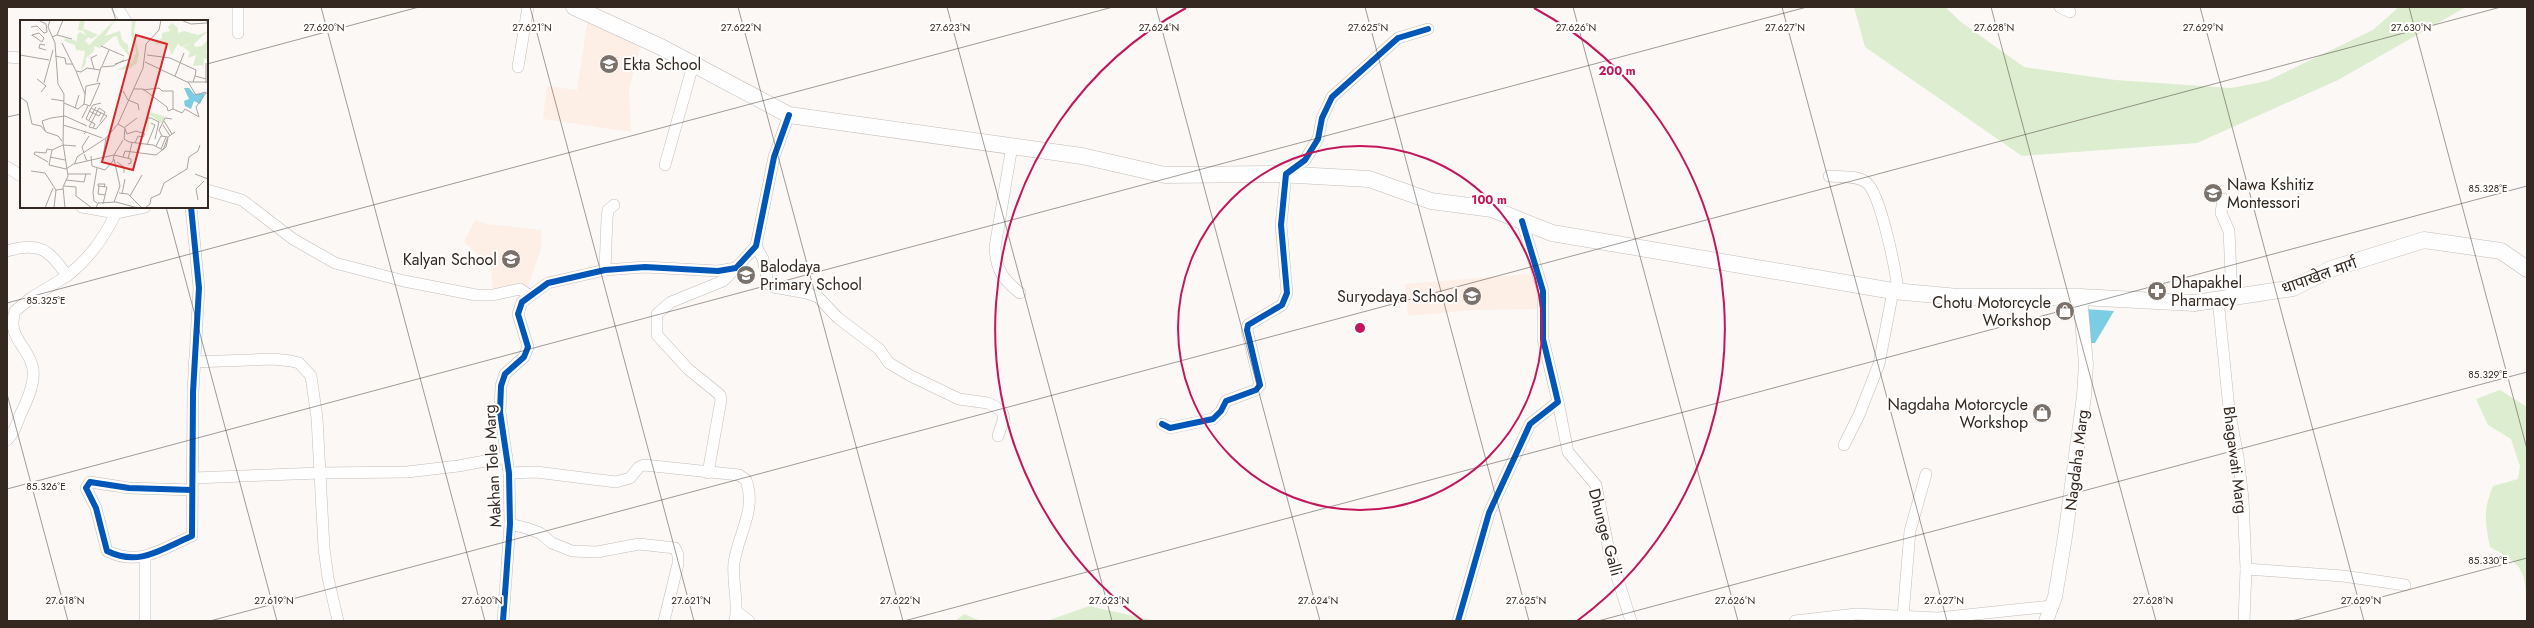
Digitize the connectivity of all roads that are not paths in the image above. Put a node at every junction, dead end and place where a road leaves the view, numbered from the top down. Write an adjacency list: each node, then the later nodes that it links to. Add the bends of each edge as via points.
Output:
1 (116, 7): 7 (street)
2 (238, 7): 9 (street)
3 (528, 7): 13 (street)
4 (574, 7): 12 (main road, धापाखेल मार्ग)
5 (2060, 7): 6 (street)
6 (2070, 12)
7 (125, 20)
8 (1428, 29): 18 (street, via 1398,38 1332,97 1322,118 1318,139 1305,160)
9 (238, 33)
10 (7, 57): 11 (street)
11 (20, 58)
12 (693, 65): 14 (main road, धापाखेल मार्ग); 16 (street)
13 (518, 67)
14 (789, 115): 15 (main road, धापाखेल मार्ग); 29 (street, via 774,157)
15 (1012, 146): 18 (main road, धापाखेल मार्ग, via 1082,156 1165,175); 36 (street, via 995,247 996,264)
16 (665, 165)
17 (7, 167): 19 (street)
18 (1286, 174): 28 (main road, धापाखेल मार्ग, via 1369,179 1431,201 1492,209); 42 (street, via 1281,225 1287,293 1282,305 1248,325 1247,330 1260,385 1256,390 1226,401 1213,419 1170,428)
19 (20, 175)
20 (1829, 176): 35 (street, via 1853,178 1867,183 1875,195 1896,273)
21 (208, 190): 37 (street, via 242,200 293,240 335,263 355,270 476,296 520,289)
22 (2223, 199): 39 (street, Bhagawati Marg, via 2221,212 2230,231)
23 (614, 204): 33 (street, via 608,210)
24 (88, 208): 27 (street)
25 (140, 208): 27 (street)
26 (190, 208): 40 (street, via 199,288)
27 (116, 213): 34 (street, via 95,249)
28 (1522, 221): 35 (main road, धापाखेल मार्ग, via 1552,234); 41 (street, Dhunge Galli, via 1543,291 1543,339)
29 (756, 246): 31 (street); 43 (street, via 764,259 768,283 773,287 818,297 838,318 879,349 889,363 911,376 959,399 988,403 996,407 1004,418)
30 (7, 251): 34 (street, via 30,246 41,249 54,255)
31 (736, 268): 33 (street, Makhan Tole Marg, via 718,272 645,267); 49 (street, via 723,281 671,302 657,314 655,325 657,335 688,369 720,395)
32 (2527, 269): 39 (main road, धापाखेल मार्ग, via 2501,251 2424,240 2331,269 2293,288)
33 (605, 270): 37 (street, Makhan Tole Marg, via 548,283)
34 (67, 276): 44 (street, via 30,298 15,311 12,329 33,370 28,399 14,434)
35 (1895, 291): 38 (main road, धापाखेल मार्ग, via 1958,297); 45 (street, via 1879,364)
36 (1020, 294)
37 (529, 295): 46 (street, Makhan Tole Marg, via 522,302 518,314 526,336 526,352 524,357 505,374 501,386 500,412)
38 (2080, 296): 39 (main road, धापाखेल मार्ग, via 2195,303); 57 (street, Nagdaha Marg, via 2086,364 2084,396 2070,508)
39 (2225, 298): 55 (street, Bhagawati Marg, via 2229,409 2239,464)
40 (194, 362): 47 (street, via 274,359 291,361 305,369 311,376 314,391); 51 (street)
41 (1558, 402): 65 (street, via 1530,424 1489,514); 66 (street, Dhunge Galli, via 1568,452 1596,485 1609,552)
42 (1162, 424)
43 (998, 436)
44 (7, 440)
45 (1844, 445)
46 (507, 457): 47 (street, via 407,472); 48 (street, Makhan Tole Marg)
47 (320, 473): 51 (street); 61 (street, via 324,548)
48 (509, 473): 49 (street, via 536,472 616,482 630,478 644,465); 53 (street, Makhan Tole Marg)
49 (708, 473): 58 (street, via 739,476 746,480 749,487 751,503 737,546 733,579)
50 (1926, 474): 59 (street, via 1910,531)
51 (193, 478): 52 (street)
52 (192, 490): 54 (street, via 192,536); 54 (street, via 129,488 90,482 86,488 96,508 107,551 118,557)
53 (510, 524): 62 (street, Makhan Tole Marg); 63 (street, via 540,533 552,543 572,552 598,552 639,544 675,548 678,550 678,564)
54 (145, 557): 60 (street)
55 (2246, 569): 56 (street, via 2343,576); 69 (street, Bhagawati Marg)
56 (2405, 585)
57 (2052, 606): 59 (street, via 1938,618); 68 (street, Nagdaha Marg)
58 (736, 616): 64 (street)
59 (1903, 616): 67 (street, via 1856,614)
60 (144, 621)
61 (338, 621)
62 (503, 621)
63 (664, 621)
64 (749, 621)
65 (1458, 621)
66 (1632, 621)
67 (1795, 621)
68 (2046, 621)
69 (2244, 621)

